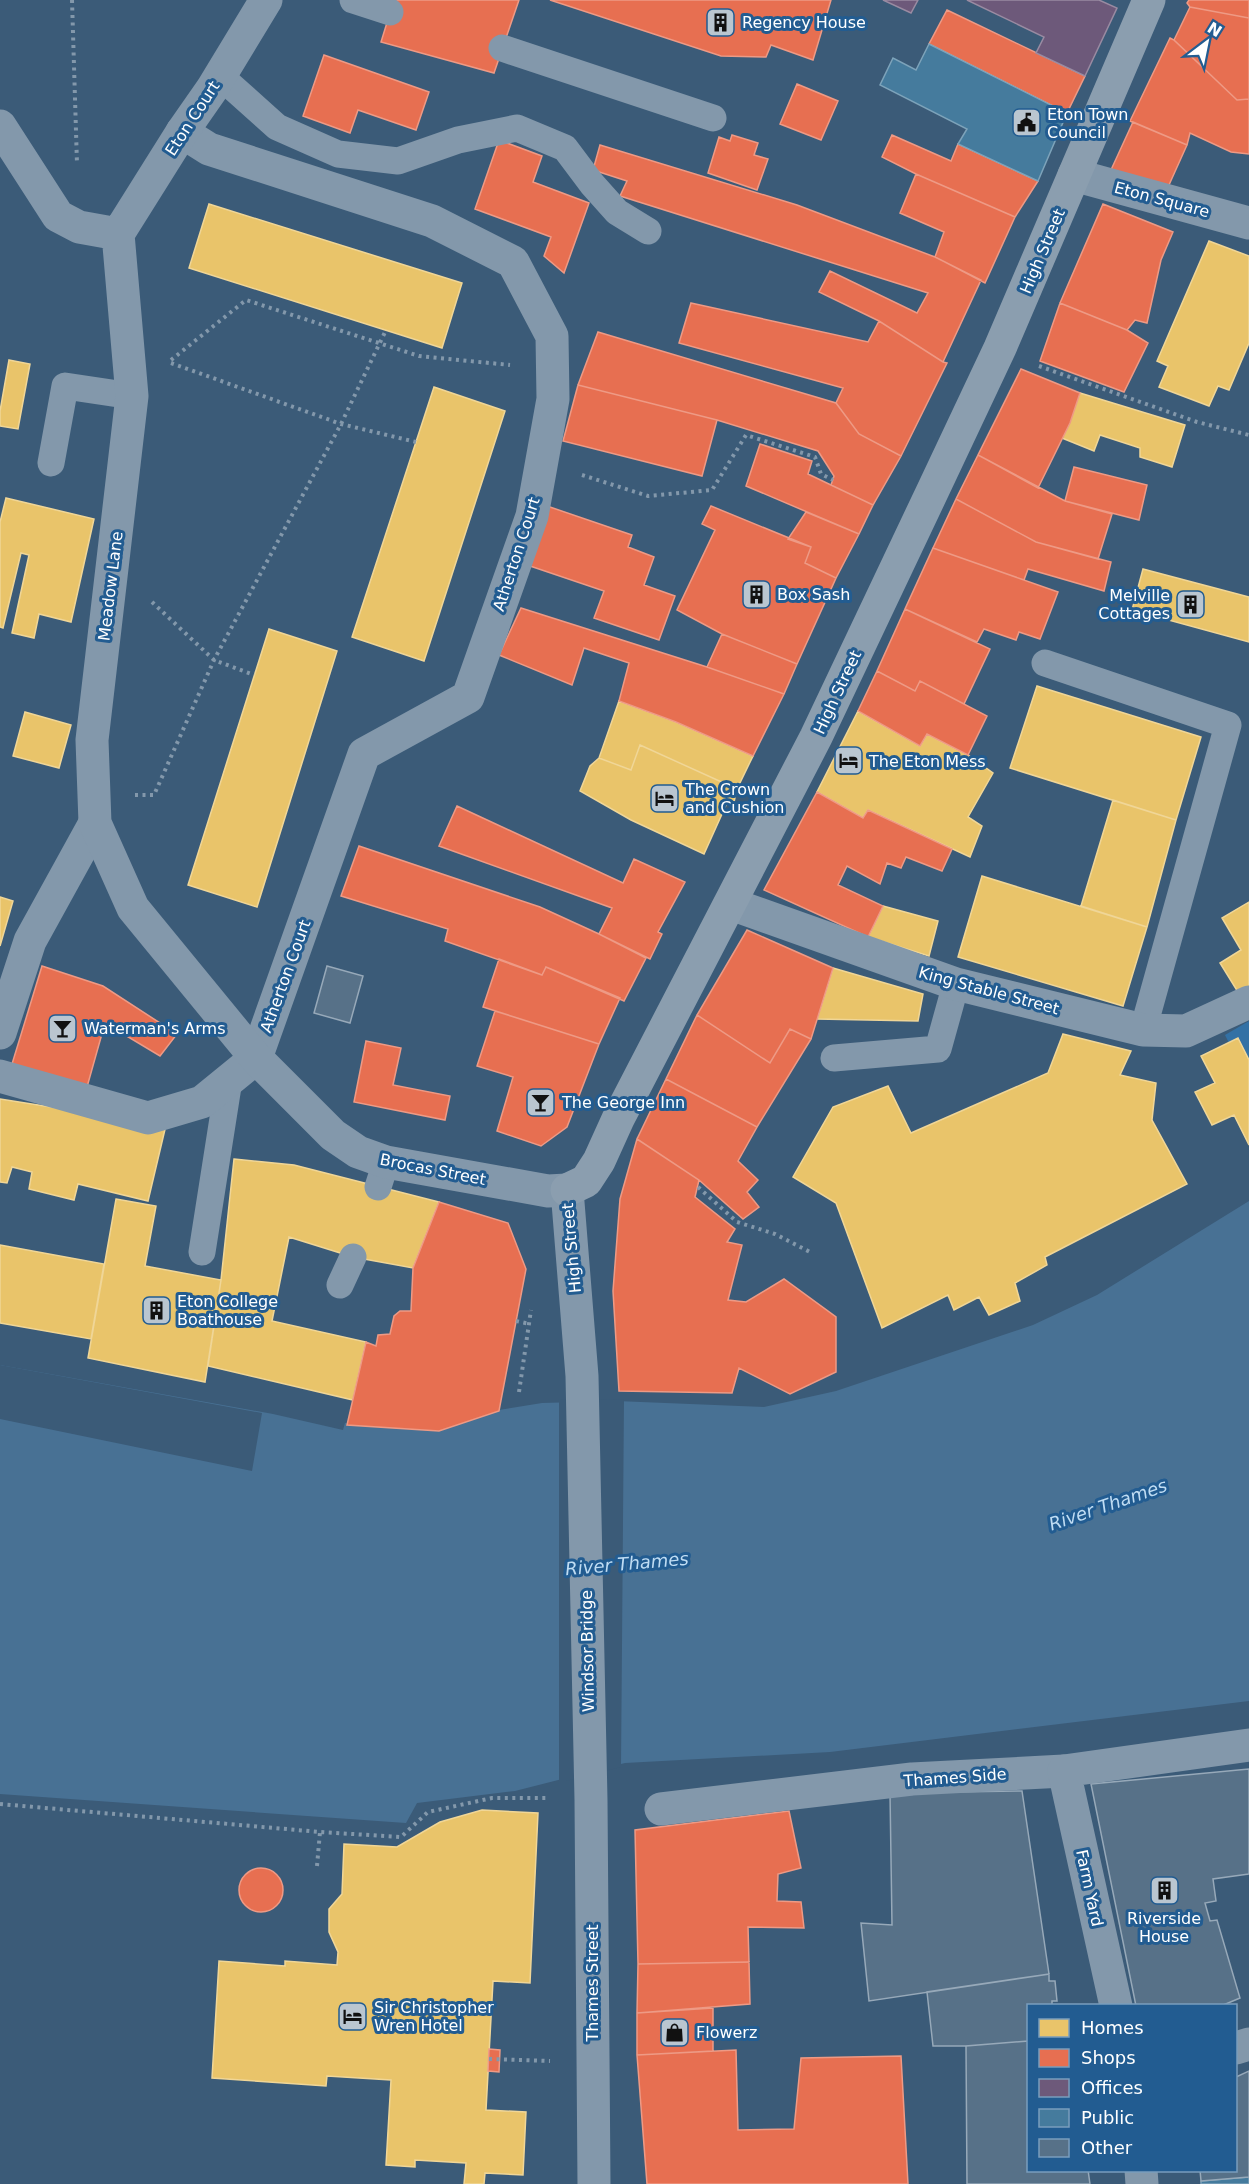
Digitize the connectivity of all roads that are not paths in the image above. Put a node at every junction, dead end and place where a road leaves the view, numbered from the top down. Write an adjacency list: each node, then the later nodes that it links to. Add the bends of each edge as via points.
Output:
1 (266, 0): 6 (street, Eton Court)
2 (353, 0): 4 (lane)
3 (1149, 0): 10 (main road, High Street)
4 (390, 12)
5 (502, 48): 7 (lane)
6 (220, 76): 9 (street, Eton Court); 12 (lane, via 277,127 338,154 398,161 458,140 517,128 565,147 617,212)
7 (713, 118)
8 (0, 126): 13 (street, via 58,216 79,227)
9 (182, 132): 13 (street, Eton Court); 23 (street, Atherton Court, via 209,149 432,221 513,262 552,336 553,399 532,516 468,697 364,754)
10 (1074, 175): 11 (street, Eton Square); 18 (main road, High Street, via 1000,348 816,737)
11 (1249, 223)
12 (648, 231)
13 (118, 234): 14 (street, Meadow Lane)
14 (132, 396): 15 (lane, via 65,386); 17 (street, Meadow Lane, via 92,740)
15 (51, 463)
16 (1045, 663): 21 (lane, via 1228,725)
17 (94, 809): 22 (street, via 30,941); 23 (street, Meadow Lane, via 133,909)
18 (731, 904): 19 (street, King Stable Street); 27 (main road, High Street, via 599,1161 586,1181)
19 (956, 984): 21 (street, King Stable Street); 24 (lane, via 938,1049)
20 (1249, 1002): 21 (street, King Stable Street, via 1186,1031)
21 (1143, 1030)
22 (0, 1034)
23 (256, 1058): 26 (street); 27 (street, Brocas Street, via 333,1135 382,1174)
24 (834, 1058)
25 (0, 1076): 26 (street, via 148,1118 202,1102)
26 (229, 1080): 28 (lane)
27 (567, 1190): 31 (street, High Street)
28 (202, 1252)
29 (353, 1257): 30 (lane)
30 (340, 1285)
31 (582, 1376): 34 (street, Windsor Bridge)
32 (1249, 1745): 33 (street, Thames Side)
33 (1064, 1771): 35 (street, Thames Side, via 912,1779); 36 (street, Farm Yard)
34 (590, 1782): 37 (street, Thames Street)
35 (661, 1809)
36 (1116, 2004)
37 (594, 2184)

